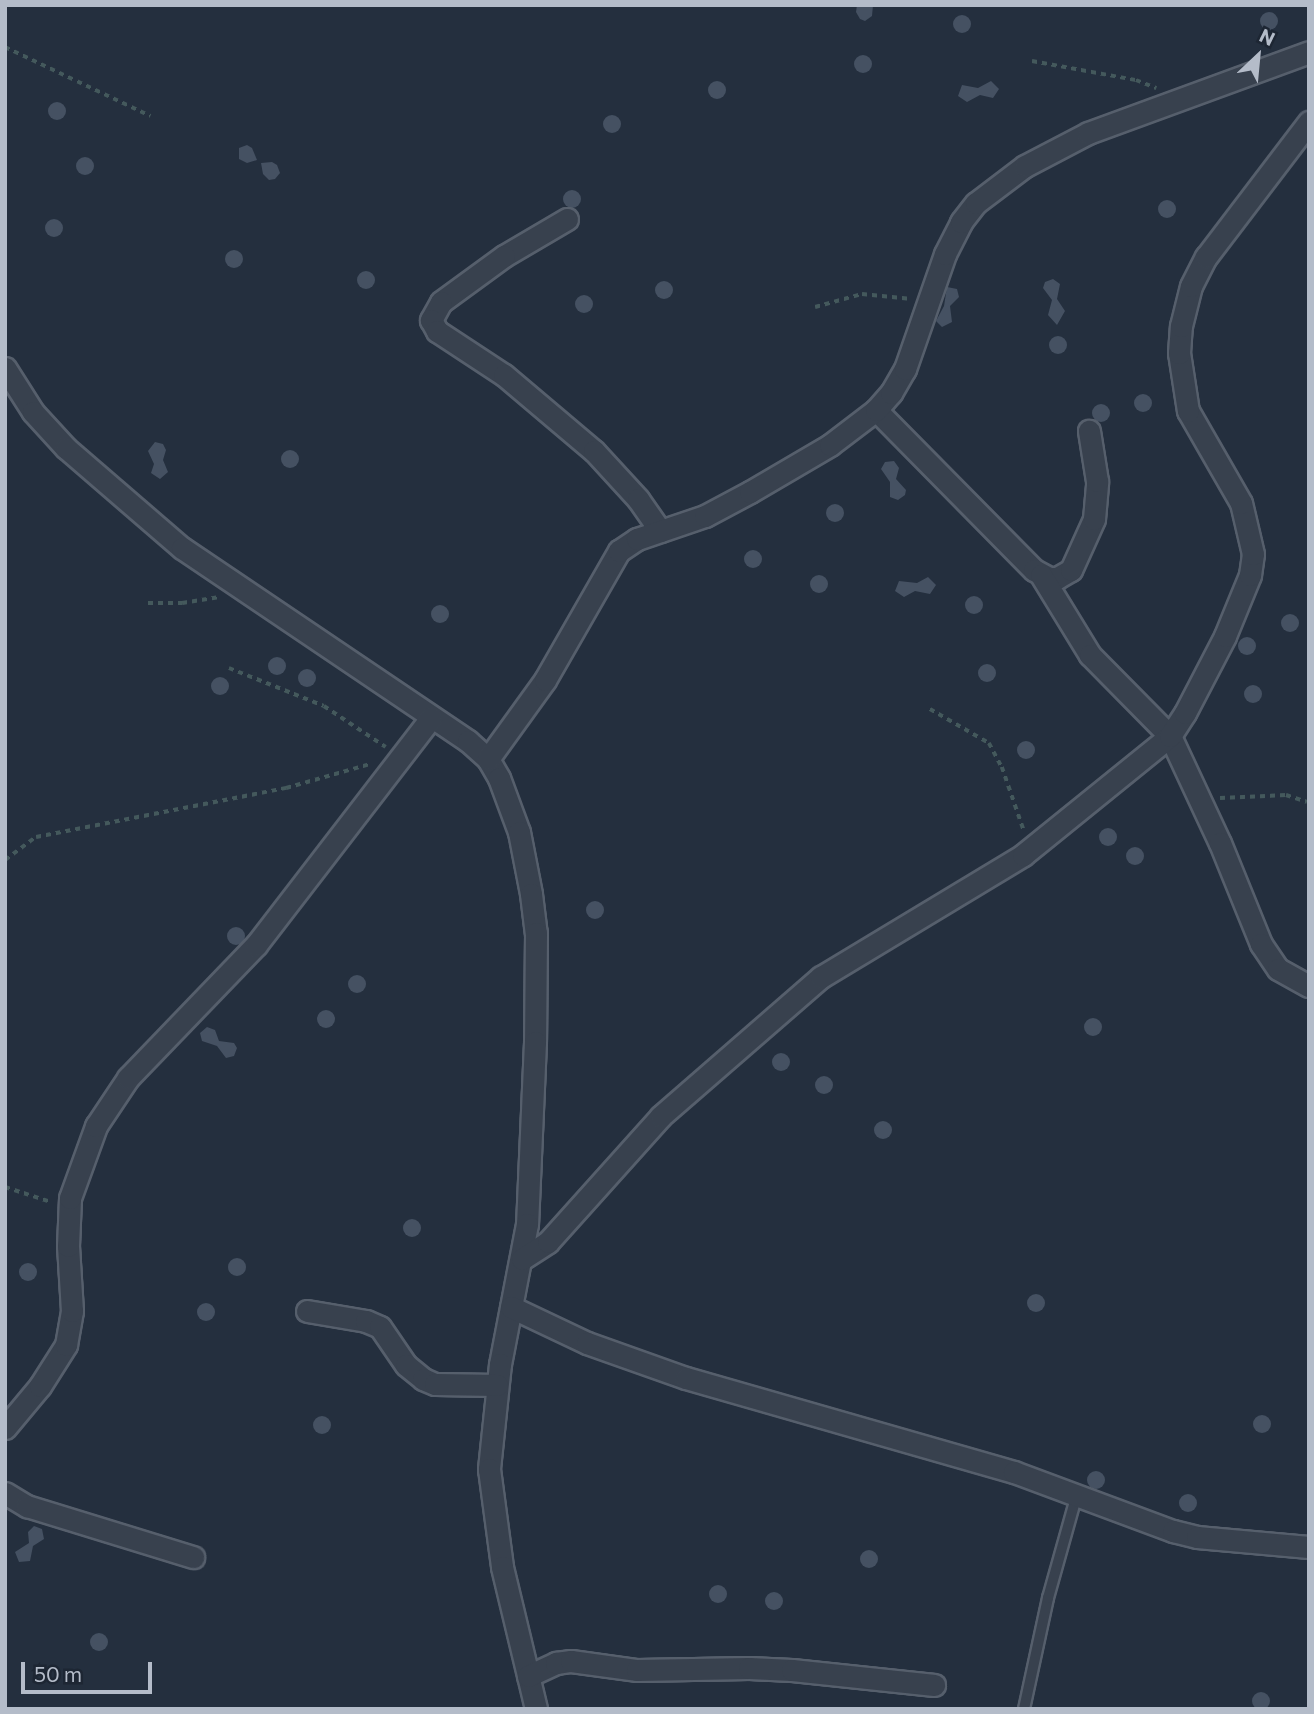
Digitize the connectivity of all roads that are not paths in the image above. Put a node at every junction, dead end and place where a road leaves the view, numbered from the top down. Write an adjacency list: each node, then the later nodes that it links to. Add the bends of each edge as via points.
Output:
1 (1309, 52): 5 (street, via 1088,133 994,187 961,222 927,301 905,369)
2 (1309, 122): 10 (street, via 1206,257 1191,286 1181,326 1179,353 1188,411 1241,503 1253,554 1251,575 1225,636)
3 (567, 219): 7 (street, via 504,256 441,302 431,320 437,331 504,375 594,452 638,499)
4 (5, 368): 9 (street, via 33,412 66,448 181,548)
5 (876, 410): 7 (street, via 830,445 750,492 705,516); 8 (street)
6 (1089, 431): 8 (street, via 1097,481 1094,519 1070,570 1057,578)
7 (660, 531): 11 (street, via 628,543 614,558 564,649)
8 (1041, 575): 10 (street, via 1090,655)
9 (431, 718): 11 (street); 17 (street, via 256,946 128,1078 96,1126 70,1198 71,1327 66,1345)
10 (1170, 736): 12 (street, via 1261,944 1279,969); 13 (street, via 1030,849 821,977 662,1116 548,1242)
11 (488, 759): 13 (street, via 519,832 536,933 532,1143)
12 (1309, 986)
13 (522, 1259): 14 (street)
14 (511, 1307): 16 (street); 19 (street, via 587,1343 686,1378)
15 (307, 1311): 16 (street, via 380,1327 406,1365 435,1384)
16 (497, 1385): 22 (street, via 489,1469 493,1517)
17 (5, 1428)
18 (5, 1493): 21 (street, via 27,1506)
19 (1077, 1494): 20 (street, via 1197,1537); 25 (lane)
20 (1309, 1547)
21 (193, 1557)
22 (528, 1676): 23 (street, via 570,1661 637,1670 792,1670); 24 (street)
23 (934, 1685)
24 (537, 1709)
25 (1024, 1709)

